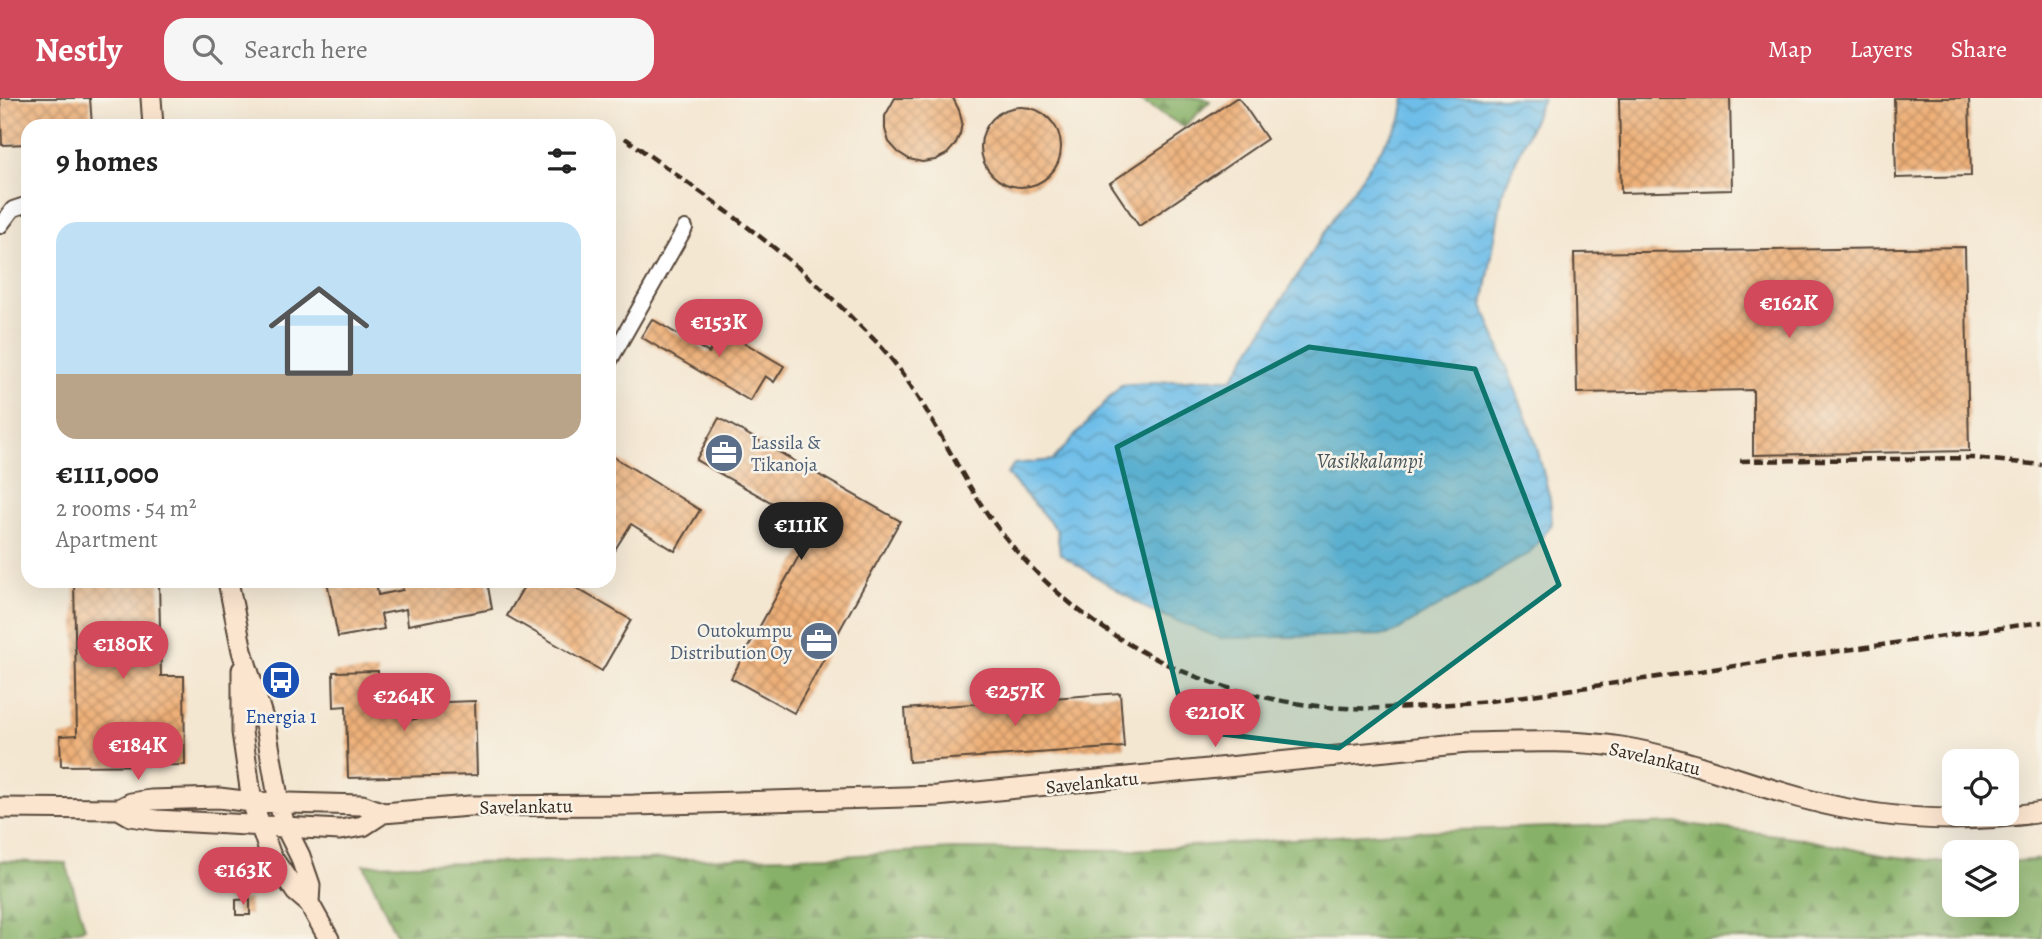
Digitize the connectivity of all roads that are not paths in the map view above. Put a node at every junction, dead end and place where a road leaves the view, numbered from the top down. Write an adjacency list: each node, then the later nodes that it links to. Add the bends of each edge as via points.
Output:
1 (151, 98): 2 (main road)
2 (152, 119)
3 (21, 206): 4 (street, via 13,209)
4 (0, 226)
5 (685, 228): 6 (street)
6 (616, 350)
7 (229, 588): 8 (main road)
8 (242, 651): 9 (main road, via 242,732); 10 (main road, via 266,728)
9 (252, 802): 10 (main road, Savelankatu); 12 (main road, Savelankatu, via 151,800); 15 (main road)
10 (279, 803): 14 (main road, Savelankatu, via 362,805); 16 (main road)
11 (0, 808): 12 (main road)
12 (119, 809): 15 (main road, Savelankatu, via 156,820)
13 (2042, 812): 14 (main road, Savelankatu, via 1961,820 1877,814 1807,800 1620,747 1544,741 1467,743 937,796 469,806)
14 (383, 813): 16 (main road, Savelankatu, via 363,826 340,830)
15 (260, 825): 16 (main road, Savelankatu); 17 (main road, via 271,856 296,892)
16 (285, 826): 17 (main road, via 310,885)
17 (310, 903): 18 (main road)
18 (329, 939)

